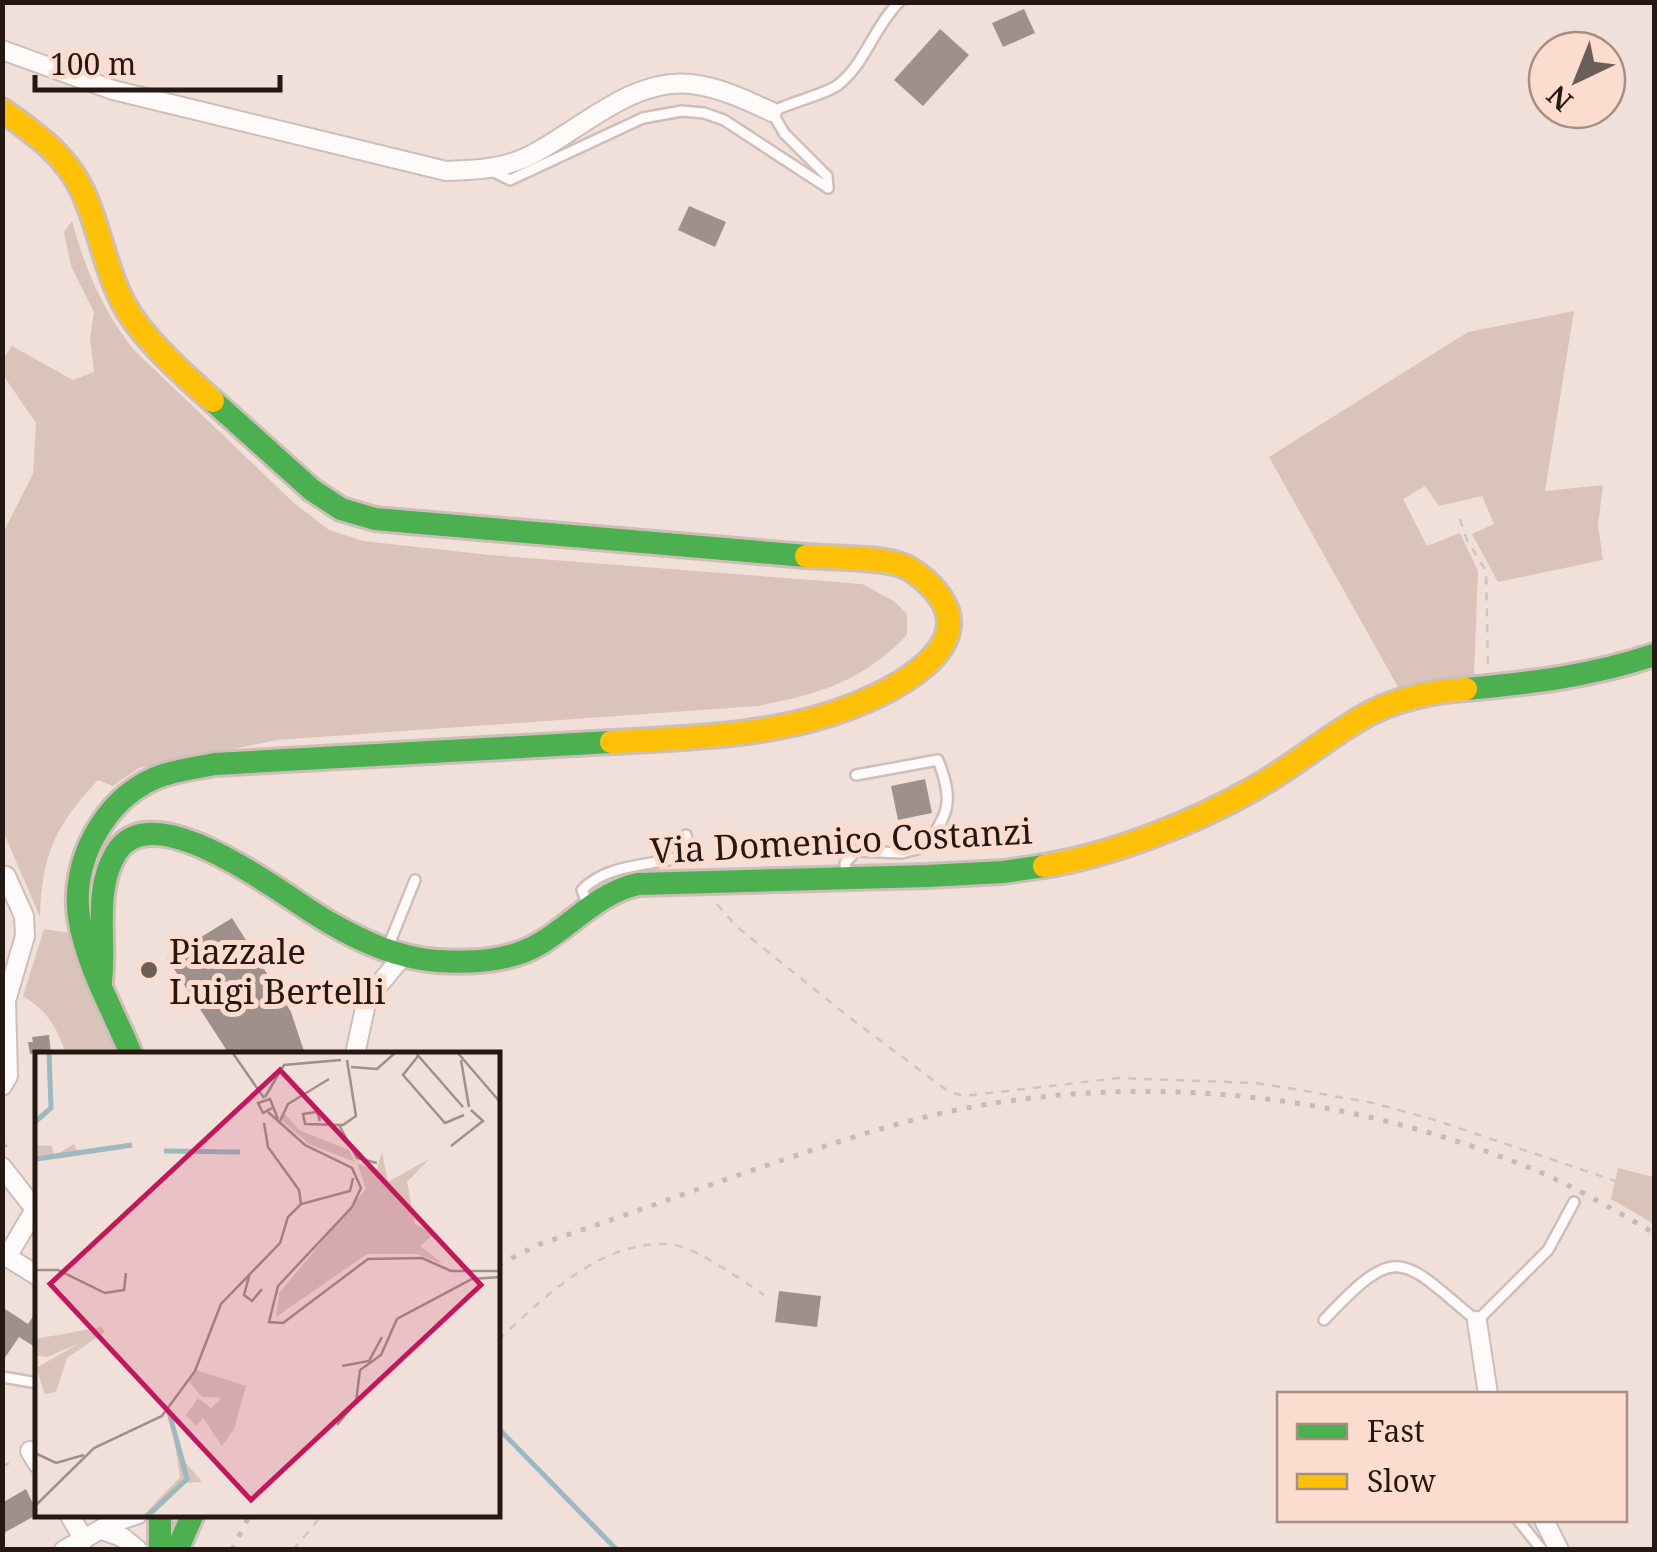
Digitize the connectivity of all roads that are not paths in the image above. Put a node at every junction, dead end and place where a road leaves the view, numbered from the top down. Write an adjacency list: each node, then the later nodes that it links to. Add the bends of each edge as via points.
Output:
1 (899, 2): 4 (lane, via 836,87)
2 (2, 50): 5 (street, via 113,90 446,171)
3 (2, 110): 14 (main road, via 42,140 82,189 114,284 133,318 198,387 341,510 898,564 926,578 950,622 932,661 897,684 784,726 680,738 215,764 152,779 102,824 82,862 79,916)
4 (772, 112): 5 (street, via 688,84 639,91 526,157); 5 (lane, via 828,176 828,188 704,112 643,118 510,180)
5 (489, 170)
6 (1654, 655): 10 (main road, Via Domenico Costanzi, via 1552,681 1410,699 1366,716 1195,820 1068,862 1003,872)
7 (856, 774): 10 (lane, via 938,760 949,789 947,812 924,847 856,851)
8 (686, 835): 12 (lane, via 682,856 593,879 582,890)
9 (4, 875): 17 (street, via 24,916 25,936 6,1001 8,1076)
10 (846, 876): 12 (main road, Via Domenico Costanzi, via 624,887)
11 (416, 880): 13 (lane)
12 (590, 908): 13 (main road, Via Domenico Costanzi, via 523,952 428,961)
13 (394, 954): 14 (main road, Via Domenico Costanzi, via 206,848 149,832 115,852 103,896); 16 (street, via 367,998)
14 (101, 981): 15 (main road)
15 (130, 1052)
16 (355, 1052)
17 (2, 1086)
18 (2, 1167): 20 (street)
19 (1574, 1202): 24 (lane, via 1548,1250)
20 (35, 1211)
21 (35, 1214): 22 (street, via 8,1257)
22 (35, 1274)
23 (1324, 1320): 24 (lane, via 1362,1281 1390,1265 1414,1269)
24 (1477, 1321): 27 (street)
25 (2, 1378): 26 (lane)
26 (35, 1383)
27 (1488, 1392)
28 (71, 1517): 36 (street)
29 (112, 1517): 35 (street)
30 (131, 1517): 35 (street)
31 (160, 1517): 39 (main road)
32 (192, 1517): 40 (main road)
33 (1520, 1522): 41 (lane)
34 (1545, 1522): 42 (street)
35 (102, 1530): 36 (street); 38 (street)
36 (84, 1540): 37 (street)
37 (64, 1550)
38 (138, 1550)
39 (160, 1550)
40 (177, 1550)
41 (1542, 1550)
42 (1559, 1550)

